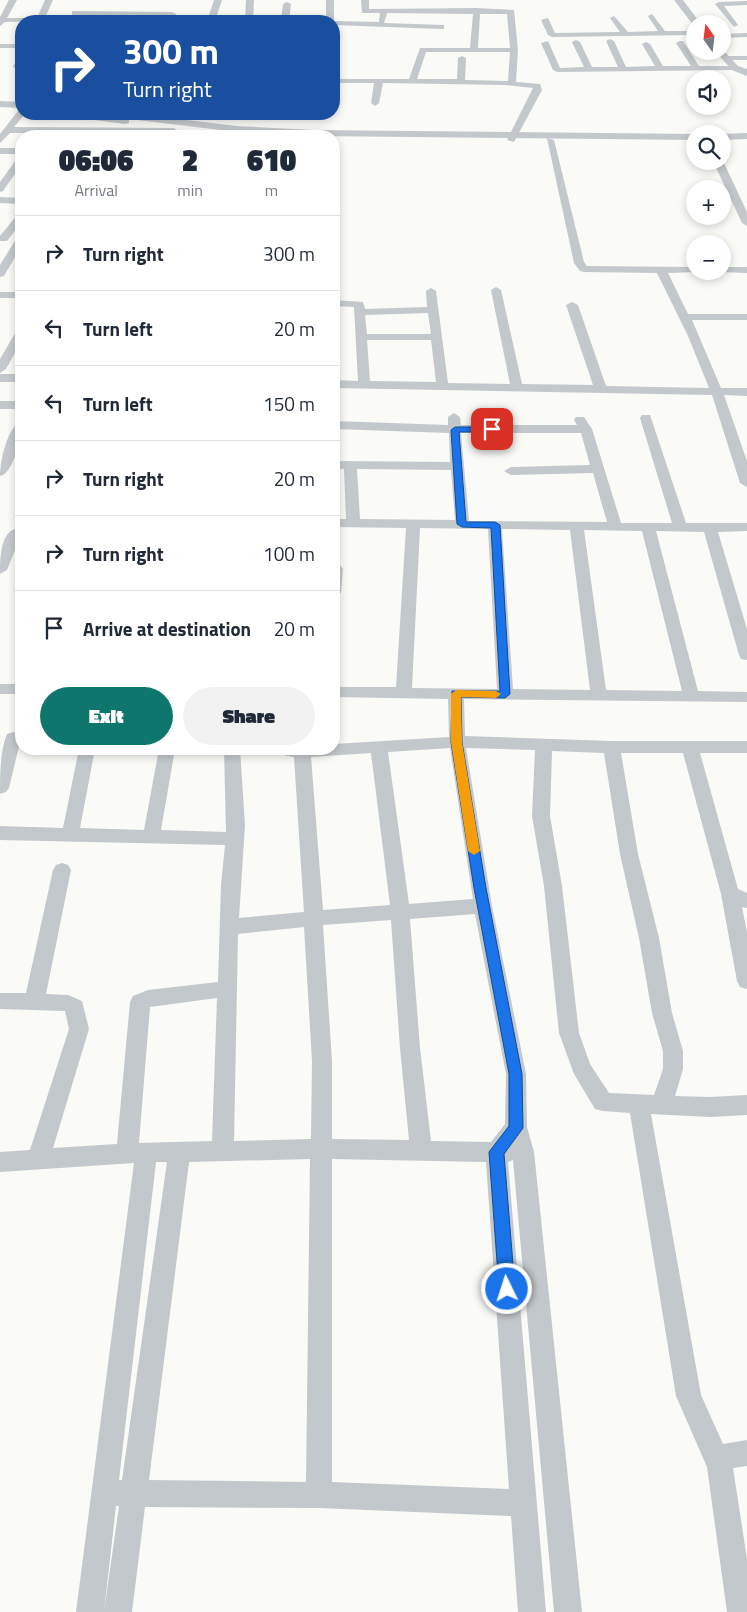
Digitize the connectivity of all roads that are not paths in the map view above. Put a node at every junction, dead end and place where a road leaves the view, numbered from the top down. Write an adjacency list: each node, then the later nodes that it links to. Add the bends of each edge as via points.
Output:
1 (14, 0): 31 (street)
2 (49, 0): 17 (street)
3 (218, 0): 20 (street)
4 (250, 0): 21 (street)
5 (330, 0): 23 (street)
6 (365, 0): 14 (street)
7 (678, 0): 24 (street)
8 (723, 2): 9 (street); 25 (street, via 719,4)
9 (747, 3)
10 (287, 4): 22 (street)
11 (354, 10): 14 (street)
12 (443, 10): 13 (street); 15 (street); 41 (street)
13 (477, 10): 50 (street); 51 (street, via 511,12)
14 (365, 11): 15 (street)
15 (384, 11): 33 (street)
16 (131, 14): 18 (street, via 114,10); 19 (street, via 159,10)
17 (44, 15)
18 (74, 15)
19 (172, 15)
20 (213, 15)
21 (249, 15)
22 (286, 15)
23 (330, 15)
24 (690, 15)
25 (729, 15)
26 (652, 16): 38 (street)
27 (731, 17): 34 (street, via 738,25)
28 (614, 18): 37 (street)
29 (545, 20): 37 (street, via 552,35 586,31)
30 (15, 21): 31 (street)
31 (1, 22)
32 (340, 23): 33 (street)
33 (381, 24): 35 (street)
34 (731, 25)
35 (420, 33): 41 (street); 49 (street)
36 (686, 33): 38 (street)
37 (626, 34): 38 (street)
38 (663, 34)
39 (747, 35): 40 (street)
40 (731, 36)
41 (440, 38): 49 (street); 50 (street)
42 (610, 41): 57 (street)
43 (576, 42): 60 (street)
44 (545, 43): 60 (street, via 557,70)
45 (680, 43): 59 (street)
46 (646, 44): 58 (street)
47 (0, 46): 48 (street)
48 (15, 46)
49 (423, 50): 64 (street)
50 (474, 50): 51 (street)
51 (514, 50): 66 (street)
52 (731, 56): 54 (street)
53 (462, 58): 65 (street)
54 (747, 58)
55 (728, 60): 56 (street)
56 (735, 68): 59 (street); 61 (street)
57 (623, 69): 58 (street); 60 (street)
58 (660, 69): 59 (street)
59 (697, 69)
60 (589, 70)
61 (747, 73)
62 (340, 81): 63 (street)
63 (379, 81): 64 (street); 69 (street, via 372,91)
64 (412, 81): 65 (street)
65 (461, 82): 66 (street)
66 (512, 83): 81 (street, via 533,85 538,90)
67 (0, 100): 68 (street)
68 (15, 100)
69 (375, 103)
70 (0, 104): 71 (street)
71 (15, 105)
72 (16, 120): 76 (street)
73 (113, 120): 75 (street)
74 (137, 120): 75 (street)
75 (175, 129): 76 (street); 77 (street); 78 (street)
76 (8, 130): 85 (street)
77 (190, 130)
78 (199, 130)
79 (340, 135): 81 (street)
80 (747, 136): 83 (street)
81 (512, 137): 82 (street); 84 (street); 86 (street)
82 (686, 137)
83 (731, 137)
84 (340, 138)
85 (0, 140)
86 (550, 140): 87 (street); 102 (street, via 582,266)
87 (686, 142)
88 (731, 142): 89 (street)
89 (747, 142)
90 (0, 151): 91 (street)
91 (15, 151)
92 (15, 168): 94 (street)
93 (722, 170): 97 (street)
94 (0, 189)
95 (0, 200): 96 (street)
96 (15, 201)
97 (747, 223)
98 (15, 224): 99 (street)
99 (1, 239): 100 (street)
100 (15, 240)
101 (15, 249): 106 (street)
102 (661, 270): 103 (street); 115 (street)
103 (686, 270)
104 (731, 270): 105 (street)
105 (747, 270)
106 (0, 274)
107 (496, 290): 126 (street)
108 (431, 291): 113 (street)
109 (0, 294): 110 (street)
110 (15, 295)
111 (340, 303): 114 (street, via 360,304)
112 (572, 305): 127 (street)
113 (433, 310): 114 (street); 118 (street)
114 (361, 312): 117 (street)
115 (684, 317): 116 (street); 128 (street)
116 (747, 317)
117 (362, 337): 118 (street); 124 (street)
118 (436, 337): 125 (street)
119 (15, 343): 120 (street)
120 (0, 369)
121 (0, 378): 122 (street)
122 (15, 378)
123 (340, 384): 124 (street)
124 (364, 385): 125 (street)
125 (443, 387): 126 (street)
126 (516, 388): 127 (street)
127 (601, 390): 128 (street)
128 (715, 392): 129 (street); 142 (street)
129 (747, 392)
130 (0, 405): 131 (street)
131 (15, 405)
132 (646, 418): 151 (street)
133 (454, 423): 134 (street); 138 (street); 139 (street, via 582,423)
134 (340, 425)
135 (15, 439): 141 (street)
136 (340, 465): 137 (street)
137 (350, 465): 138 (street); 144 (street)
138 (457, 466): 146 (street)
139 (598, 469): 140 (street); 149 (street)
140 (511, 471)
141 (0, 472)
142 (746, 475)
143 (340, 523): 144 (street)
144 (353, 523): 145 (street)
145 (413, 524): 146 (street); 162 (street)
146 (462, 524): 147 (street)
147 (495, 525): 148 (street); 164 (street)
148 (576, 526): 149 (street); 165 (street)
149 (615, 526): 150 (street)
150 (648, 527): 151 (street); 166 (street)
151 (680, 527): 153 (street)
152 (747, 527): 153 (street)
153 (710, 528): 158 (street)
154 (0, 533): 155 (street)
155 (15, 533)
156 (15, 539): 157 (street)
157 (0, 570)
158 (747, 655)
159 (0, 689): 160 (street)
160 (15, 689)
161 (340, 692): 162 (street)
162 (404, 693): 163 (street)
163 (456, 694): 164 (street); 169 (street)
164 (505, 694): 165 (street)
165 (599, 695): 166 (street)
166 (691, 696): 167 (street)
167 (747, 697)
168 (12, 738): 180 (street)
169 (457, 742): 170 (street); 173 (street); 187 (street)
170 (544, 745): 171 (street); 195 (street, via 541,816 553,886 568,1033 582,1068 603,1102)
171 (611, 747): 174 (street); 196 (street, via 629,854 673,1051 673,1069)
172 (747, 747): 174 (street)
173 (379, 748): 175 (street); 188 (street)
174 (690, 748): 186 (street)
175 (340, 750)
176 (86, 755): 182 (street)
177 (166, 755): 183 (street)
178 (232, 755): 184 (street)
179 (302, 755): 189 (street)
180 (0, 788)
181 (0, 833): 182 (street)
182 (70, 836): 183 (street)
183 (151, 838): 184 (street)
184 (234, 839): 190 (street)
185 (62, 870): 194 (street)
186 (739, 898): 191 (street)
187 (483, 906): 188 (street); 198 (street, via 516,1074)
188 (400, 912): 189 (street); 200 (street)
189 (314, 918): 190 (street); 199 (street)
190 (229, 927): 192 (street)
191 (747, 981)
192 (226, 989): 201 (street); 205 (street, via 148,998 140,1002)
193 (0, 1001): 194 (street)
194 (34, 1002): 206 (street, via 75,1006 79,1029)
195 (639, 1104): 196 (street); 209 (street, via 689,1396)
196 (662, 1105): 197 (street)
197 (747, 1105)
198 (516, 1128): 203 (street); 204 (street)
199 (323, 1149): 200 (street); 201 (street); 212 (street)
200 (421, 1150): 203 (street)
201 (223, 1151): 202 (street)
202 (179, 1152): 205 (street); 210 (street)
203 (496, 1152): 204 (street); 213 (street)
204 (523, 1152): 217 (street)
205 (136, 1153): 206 (street); 211 (street)
206 (38, 1160): 207 (street)
207 (0, 1162)
208 (747, 1453): 209 (street, via 726,1456)
209 (720, 1466): 218 (street)
210 (134, 1493): 211 (street); 212 (street); 215 (street)
211 (104, 1494): 214 (street)
212 (319, 1495): 213 (street)
213 (524, 1503): 216 (street)
214 (90, 1612)
215 (118, 1612)
216 (532, 1612)
217 (568, 1612)
218 (741, 1612)

